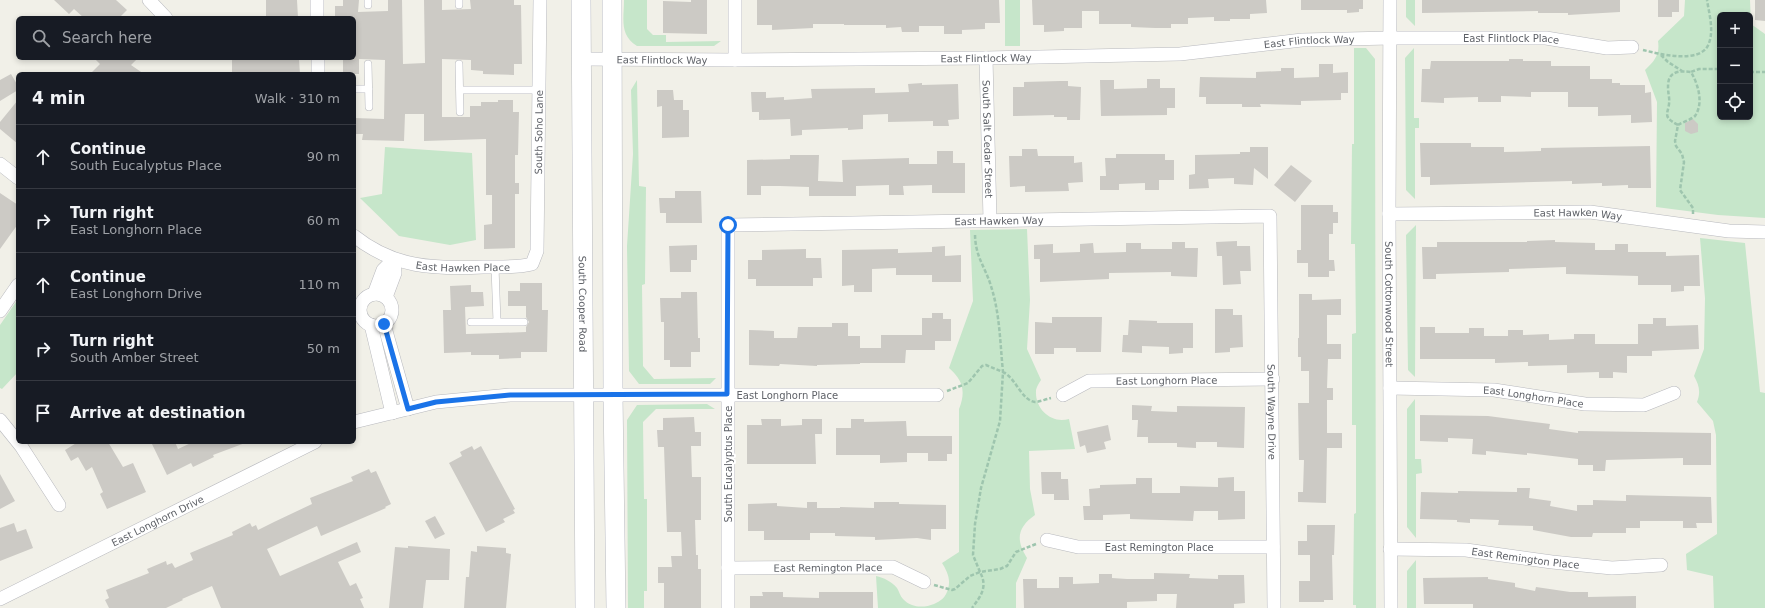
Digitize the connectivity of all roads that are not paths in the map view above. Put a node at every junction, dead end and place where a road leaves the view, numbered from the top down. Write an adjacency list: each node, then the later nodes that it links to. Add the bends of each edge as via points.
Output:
1 (149, 0): 8 (street)
2 (317, 0): 9 (street)
3 (540, 0): 23 (street, South Soho Lane)
4 (581, 0): 13 (main road, South Cooper Road)
5 (612, 0): 14 (main road)
6 (734, 0): 16 (street)
7 (1390, 0): 10 (street, South Cottonwood Street)
8 (164, 16)
9 (317, 16)
10 (1390, 38): 11 (street, East Flintlock Place, via 1546,38 1607,48); 12 (street, East Flintlock Way, via 1302,40 1180,54); 28 (street, South Cottonwood Street)
11 (1632, 47)
12 (986, 58): 16 (street, East Flintlock Way); 30 (street, South Salt Cedar Street)
13 (581, 59): 14 (street, East Flintlock Way); 48 (main road, South Cooper Road)
14 (613, 59): 16 (street, East Flintlock Way); 49 (main road)
15 (318, 60): 19 (street)
16 (736, 60)
17 (368, 64): 21 (lane)
18 (459, 64): 22 (lane)
19 (318, 72)
20 (356, 89): 21 (lane)
21 (369, 89): 24 (lane)
22 (460, 90): 23 (lane); 25 (lane)
23 (538, 90): 35 (street, South Soho Lane, via 537,251)
24 (369, 107)
25 (460, 112)
26 (0, 164): 27 (street)
27 (16, 176)
28 (1389, 214): 32 (street, East Hawken Way, via 1590,212 1729,231); 45 (street, South Cottonwood Street)
29 (1270, 216): 30 (street, East Hawken Way); 44 (street, South Wayne Drive)
30 (990, 220): 31 (street, East Hawken Way)
31 (728, 225): 47 (street, South Eucalyptus Place)
32 (1765, 232)
33 (356, 238): 34 (street, East Hawken Place, via 369,248)
34 (394, 259): 36 (street, East Hawken Place, via 422,266); 38 (street, via 395,273)
35 (532, 264): 36 (street, East Hawken Place)
36 (495, 267): 41 (lane)
37 (16, 288): 39 (street)
38 (380, 296): 43 (street, via 390,302 392,315 389,320); 43 (street, via 364,300 360,312 366,322)
39 (0, 311)
40 (471, 322): 41 (lane)
41 (497, 322): 42 (lane)
42 (524, 322)
43 (378, 325): 52 (street); 53 (street)
44 (1273, 378): 51 (street, East Longhorn Place, via 1090,381); 61 (street, South Wayne Drive)
45 (1390, 388): 46 (street, East Longhorn Place, via 1494,390 1585,404 1644,405); 62 (street, South Cottonwood Street)
46 (1674, 393)
47 (727, 394): 49 (street, East Longhorn Place); 50 (street, East Longhorn Place); 64 (street, South Eucalyptus Place)
48 (584, 395): 49 (street); 52 (street, via 510,395 436,402); 67 (main road, South Cooper Road)
49 (613, 395): 68 (main road)
50 (937, 395)
51 (1063, 395)
52 (408, 409): 53 (street)
53 (392, 413): 55 (street)
54 (0, 420): 56 (street)
55 (356, 422)
56 (16, 440)
57 (19, 444): 59 (street)
58 (310, 444): 66 (street, East Longhorn Drive)
59 (59, 505)
60 (1047, 540): 61 (street, East Remington Place, via 1078,547)
61 (1273, 547): 70 (street, South Wayne Drive)
62 (1390, 549): 63 (street, East Remington Place, via 1466,550 1612,568); 71 (street, South Cottonwood Street)
63 (1662, 565)
64 (728, 568): 65 (street, East Remington Place, via 893,567); 69 (street, South Eucalyptus Place)
65 (924, 582)
66 (0, 599)
67 (585, 608)
68 (616, 608)
69 (728, 608)
70 (1274, 608)
71 (1391, 608)

